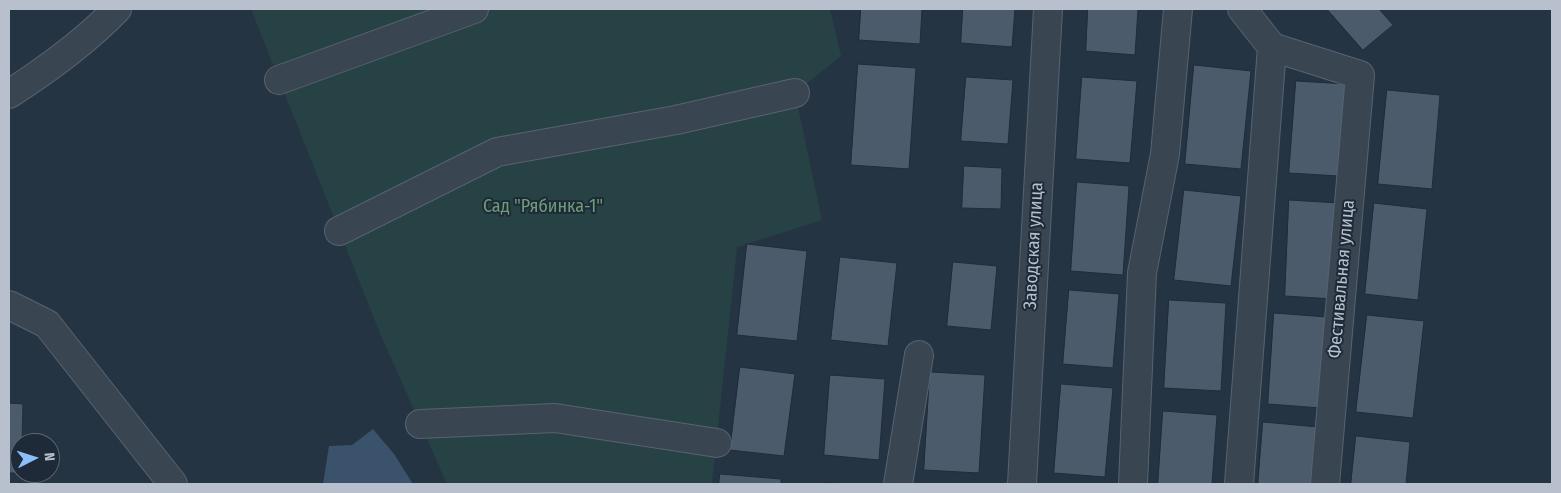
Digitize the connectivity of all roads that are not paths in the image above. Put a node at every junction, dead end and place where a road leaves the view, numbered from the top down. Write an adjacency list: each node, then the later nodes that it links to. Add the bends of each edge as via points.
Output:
1 (117, 9): 9 (street, via 94,33)
2 (474, 9): 7 (street)
3 (1048, 9): 17 (street, Заводская улица)
4 (1178, 9): 18 (street, via 1165,154 1142,273)
5 (1242, 9): 6 (street)
6 (1272, 47): 19 (street); 20 (street, Фестивальная улица, via 1360,75)
7 (280, 80)
8 (795, 93): 10 (street, via 676,120 497,152)
9 (9, 94)
10 (339, 231)
11 (9, 305): 15 (street, via 47,324)
12 (919, 356): 16 (street)
13 (420, 424): 14 (street, via 555,418)
14 (716, 443)
15 (173, 484)
16 (898, 484)
17 (1022, 484)
18 (1133, 484)
19 (1239, 484)
20 (1324, 484)

